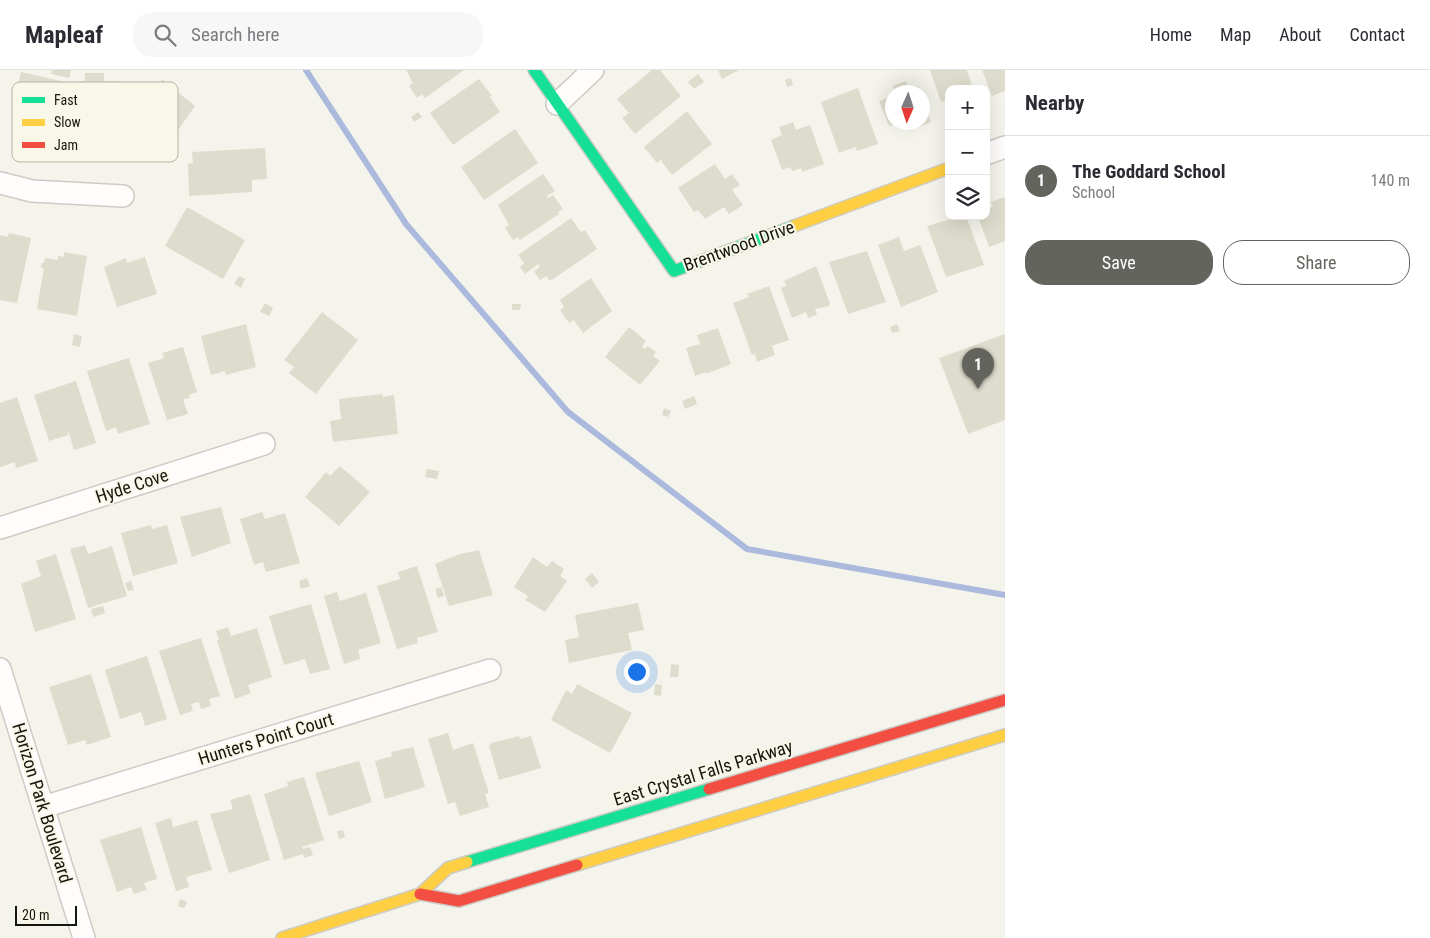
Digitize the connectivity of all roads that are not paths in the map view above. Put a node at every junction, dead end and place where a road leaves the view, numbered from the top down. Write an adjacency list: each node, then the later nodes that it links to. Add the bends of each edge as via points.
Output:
1 (534, 70): 3 (main road, Brentwood Drive)
2 (593, 70): 3 (street)
3 (557, 104): 6 (main road, Brentwood Drive, via 674,270)
4 (1005, 148): 5 (street)
5 (990, 153)
6 (945, 169)
7 (0, 183): 8 (street, via 32,191)
8 (123, 196)
9 (264, 444): 10 (street, Hyde Cove)
10 (0, 528)
11 (0, 669): 15 (street, Horizon Park Boulevard)
12 (490, 670): 15 (street, Hunters Point Court)
13 (1005, 700): 16 (main road, East Crystal Falls Parkway, via 448,868)
14 (1005, 735): 16 (main road, East Crystal Falls Parkway, via 458,901)
15 (43, 807): 17 (street, Horizon Park Boulevard)
16 (420, 894): 18 (main road, East Crystal Falls Parkway)
17 (84, 938)
18 (282, 938)

